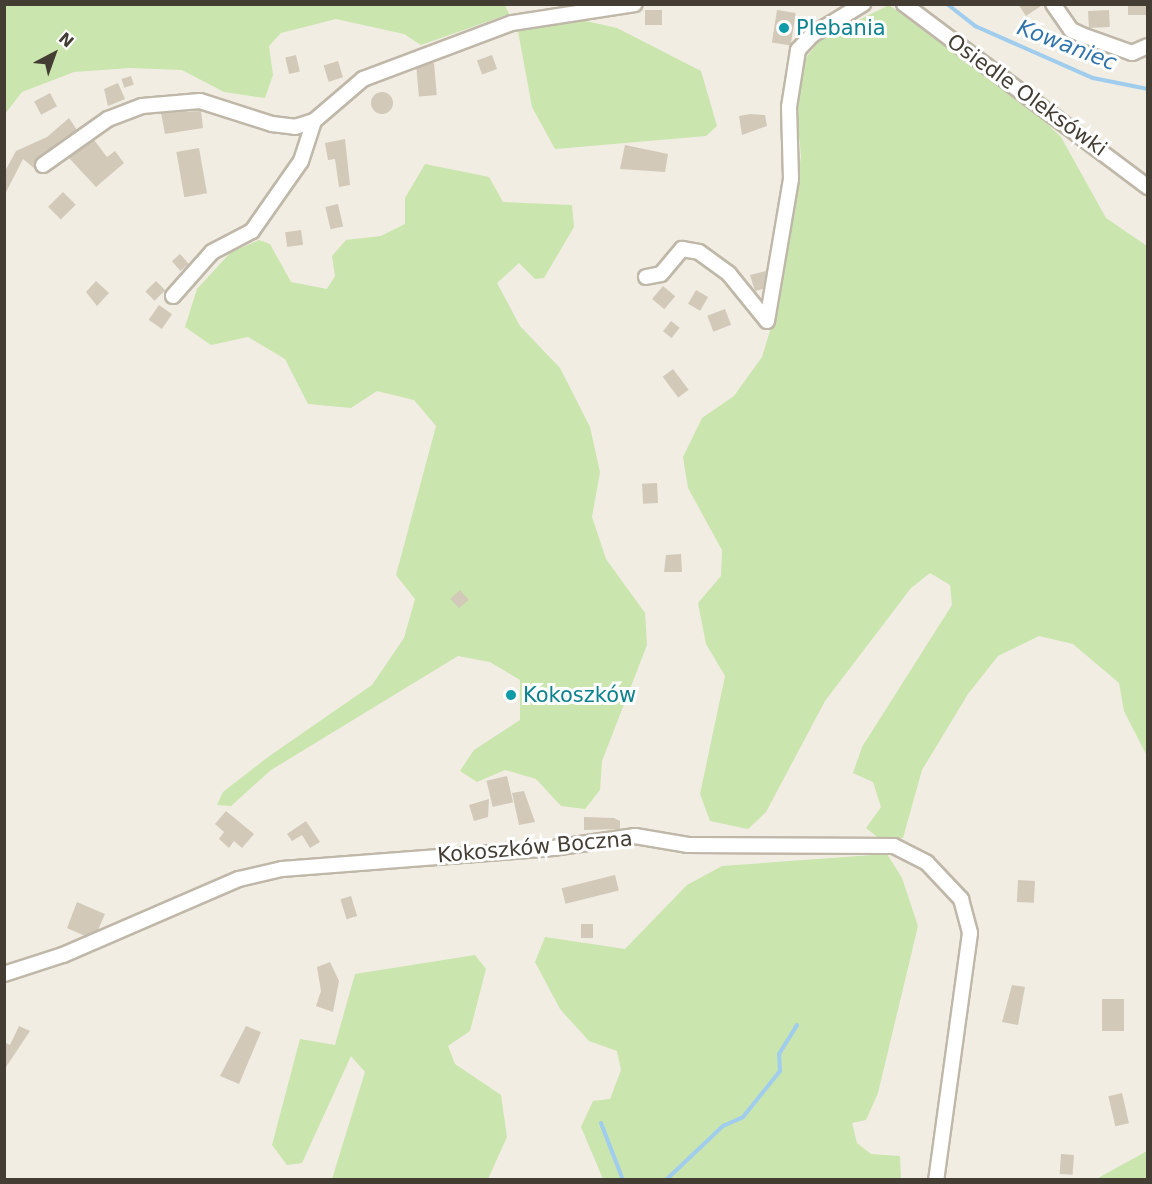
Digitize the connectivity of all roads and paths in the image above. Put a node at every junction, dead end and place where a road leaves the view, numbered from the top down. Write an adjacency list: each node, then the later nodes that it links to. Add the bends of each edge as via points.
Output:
1 (635, 4): 6 (street, via 512,23 430,52 363,80)
2 (863, 4): 9 (street, via 812,35 798,50 789,107 790,179 767,321 729,274 699,252 682,249 661,274)
3 (904, 4): 8 (street, Osiedle Oleksówki)
4 (1053, 4): 5 (street, via 1071,30 1082,35 1132,53)
5 (1148, 46)
6 (314, 121): 7 (street, via 295,127 272,124 200,101 142,106 108,119); 10 (street, via 301,161 258,223 212,252)
7 (43, 165)
8 (1148, 187)
9 (646, 277)
10 (173, 296)
11 (4, 974): 12 (street, Kokoszków Boczna, via 63,955 239,879 282,868 553,848 634,836 688,845 894,846 927,863 961,899 970,933)
12 (936, 1179)

